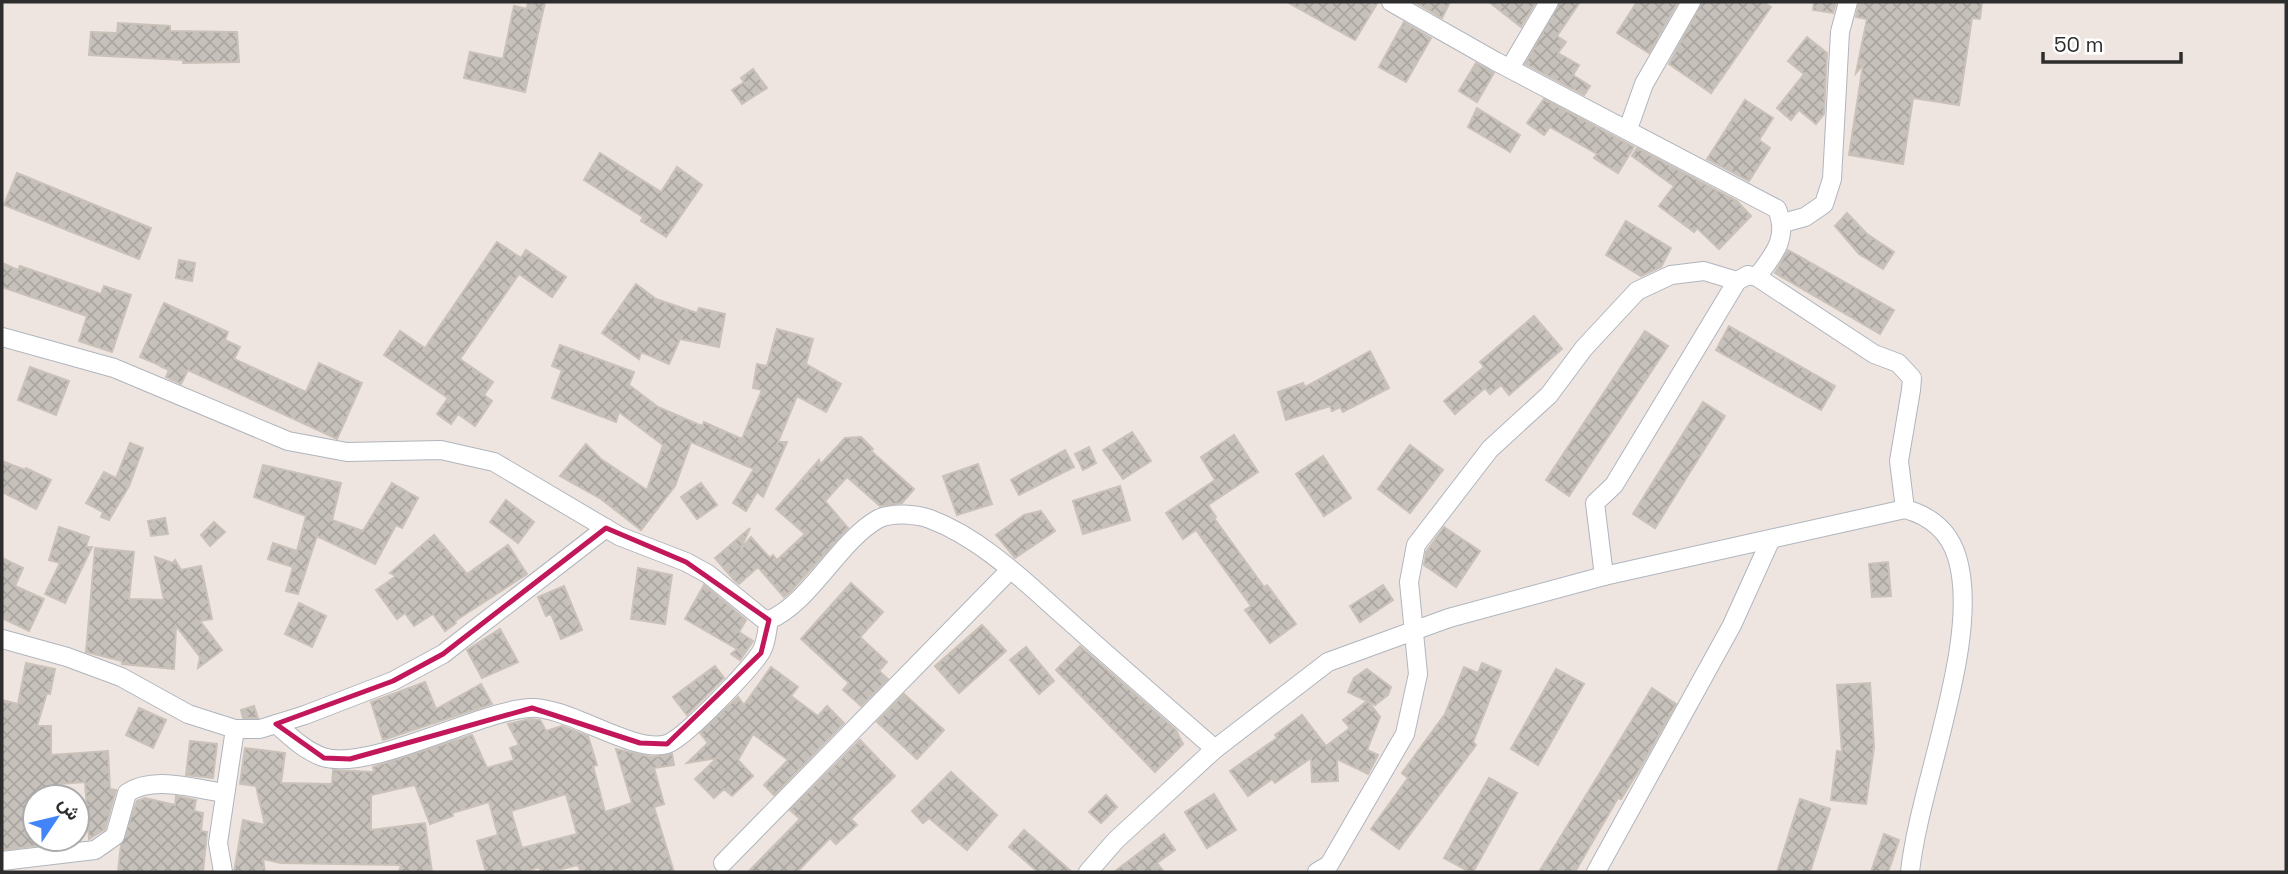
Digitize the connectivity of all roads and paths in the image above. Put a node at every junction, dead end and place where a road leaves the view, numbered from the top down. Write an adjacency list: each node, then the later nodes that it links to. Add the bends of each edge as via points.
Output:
1 (1391, 2): 5 (street)
2 (1549, 2): 5 (street)
3 (1691, 2): 6 (street, via 1644,84)
4 (1848, 2): 7 (street, via 1840,32 1832,179 1824,204 1805,217)
5 (1510, 68): 6 (street)
6 (1628, 129): 7 (street, via 1777,209)
7 (1783, 223): 8 (street, via 1781,243)
8 (1757, 277): 9 (street, via 1748,275); 11 (street, via 1874,354 1907,369 1911,390 1899,461)
9 (1737, 281): 15 (street, via 1614,485 1595,503); 17 (street, via 1704,271 1671,275 1637,291 1584,348 1549,395 1490,449 1416,545 1409,582)
10 (2, 337): 12 (street, via 114,368 317,449 440,450 494,462)
11 (1905, 509): 13 (street); 29 (street, via 1925,514 1944,531 1956,557 1962,590 1955,663)
12 (606, 528): 16 (street, via 687,562); 19 (street, via 443,654 393,681)
13 (1772, 539): 15 (street); 28 (street, via 1732,625)
14 (1010, 570): 16 (street, via 966,537 929,519 904,514 880,518 788,608); 21 (street); 24 (street)
15 (1604, 576): 17 (street)
16 (769, 620): 19 (street, via 761,653 689,729 667,744 640,743 531,708 485,717 350,760 324,758 301,746)
17 (1412, 631): 21 (street, via 1328,662); 27 (street, via 1418,674 1405,734 1329,865)
18 (2, 639): 20 (street, via 121,677 188,714)
19 (276, 724): 20 (street)
20 (235, 729): 22 (street)
21 (1215, 749): 26 (street, via 1116,840)
22 (225, 793): 23 (street, via 140,785 127,793 115,836 95,850); 25 (street, via 218,843)
23 (2, 862)
24 (723, 863)
25 (223, 872)
26 (1088, 872)
27 (1317, 872)
28 (1596, 872)
29 (1910, 872)

